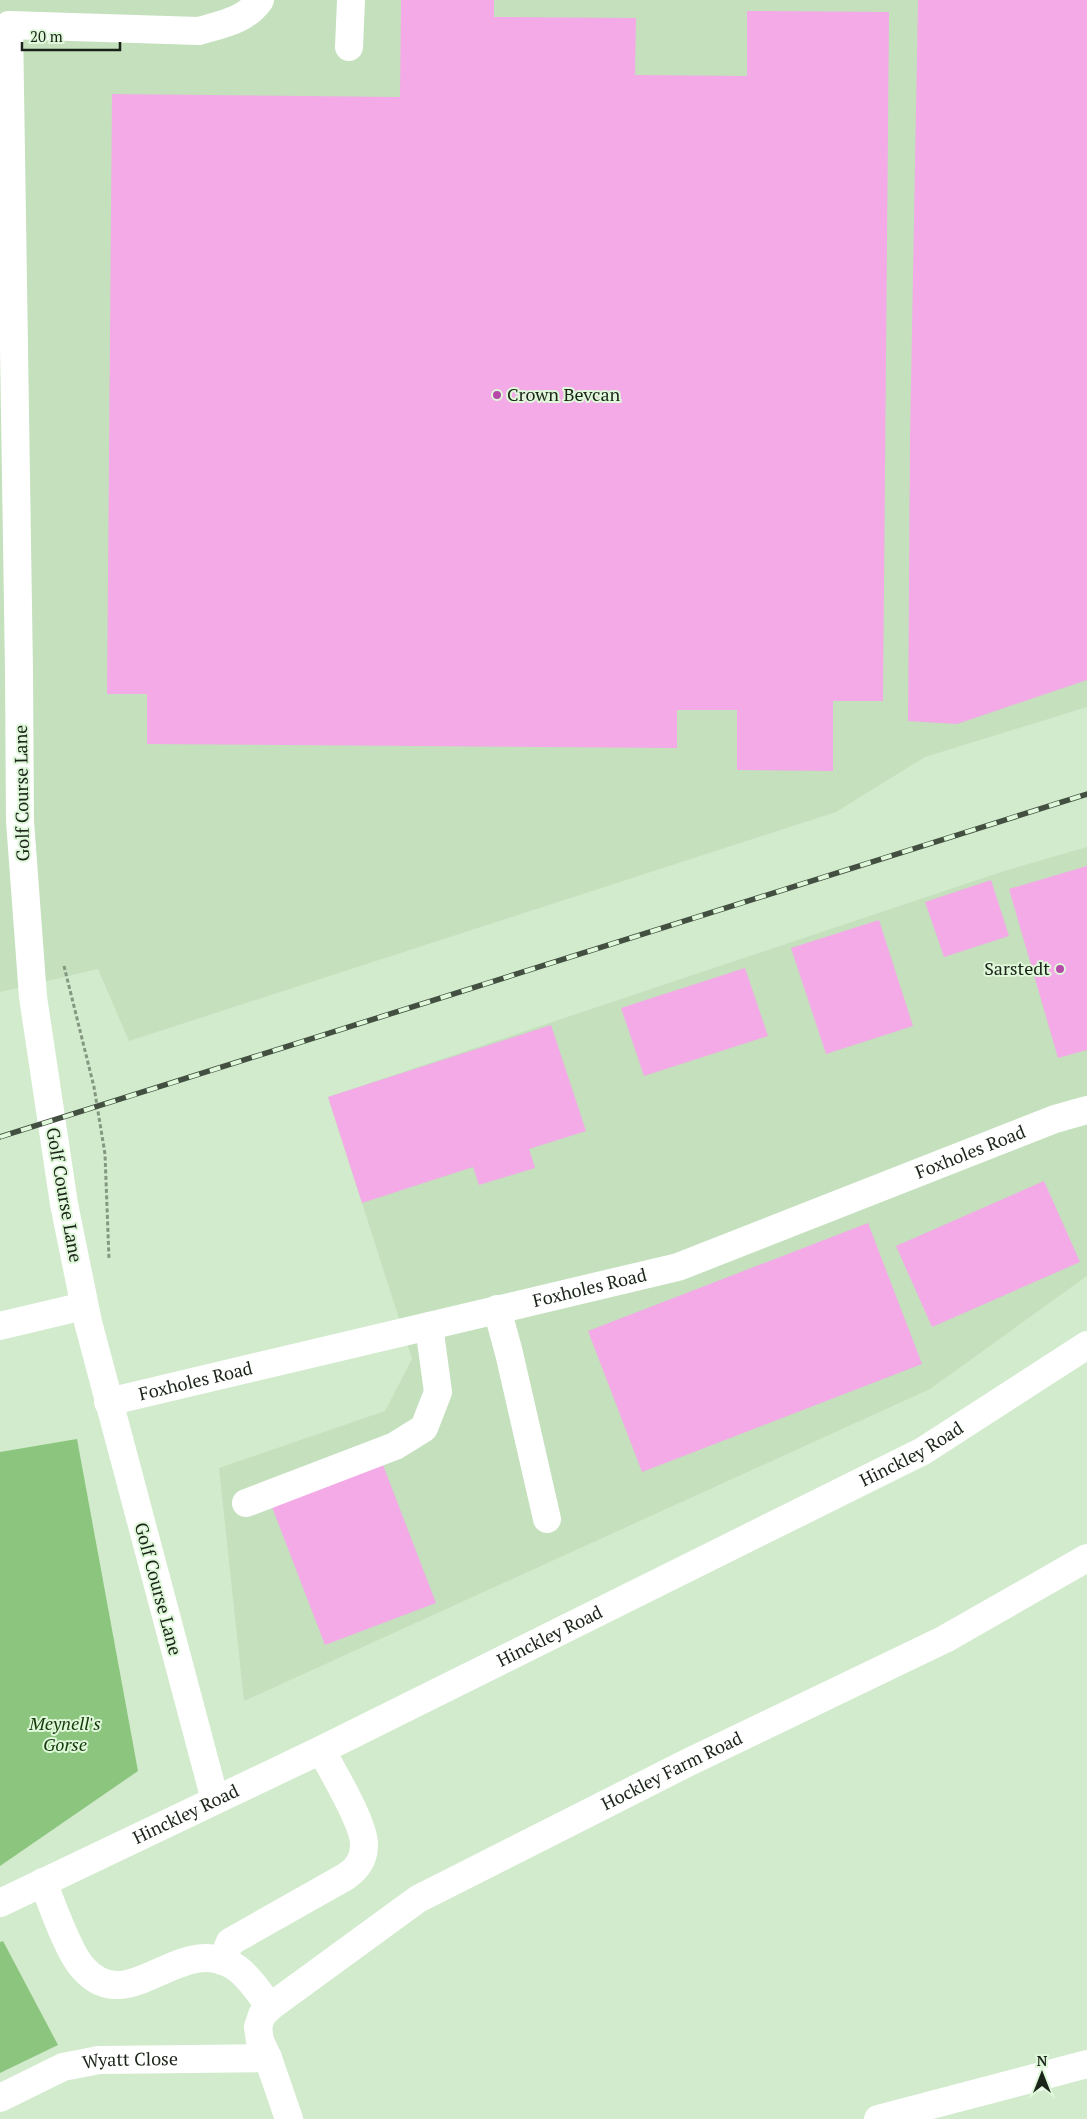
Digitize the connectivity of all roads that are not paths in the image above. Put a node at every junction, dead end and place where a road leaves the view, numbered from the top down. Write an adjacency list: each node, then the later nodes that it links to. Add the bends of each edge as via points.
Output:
1 (260, 0): 3 (street, Golf Course Lane, via 251,12 199,31)
2 (351, 0): 4 (street)
3 (4, 25): 5 (street, Golf Course Lane)
4 (349, 47)
5 (10, 671): 6 (street, Golf Course Lane)
6 (10, 822): 8 (street, Golf Course Lane, via 64,1204)
7 (1087, 1110): 9 (street, Foxholes Road, via 1056,1119 678,1267)
8 (84, 1306): 10 (street); 13 (street, Golf Course Lane)
9 (497, 1309): 11 (street, Foxholes Road); 15 (street)
10 (0, 1326)
11 (428, 1326): 13 (street, Foxholes Road); 14 (street, via 438,1392 424,1428 395,1446)
12 (1087, 1345): 17 (street, Hinckley Road, via 922,1450)
13 (108, 1402): 18 (street, Golf Course Lane)
14 (246, 1503)
15 (547, 1519)
16 (1087, 1558): 22 (street, Hockley Farm Road, via 945,1639 687,1763 418,1899)
17 (321, 1750): 18 (street, Hinckley Road); 21 (street, via 361,1829 365,1844 357,1869 230,1942)
18 (215, 1800): 19 (street, Hinckley Road)
19 (42, 1882): 20 (street, Hinckley Road); 21 (street, via 73,1952 82,1968 95,1978 112,1985 128,1985 191,1959 207,1957)
20 (0, 1902)
21 (222, 1960): 22 (street, via 249,1980)
22 (270, 2006): 23 (street, via 258,2027)
23 (268, 2058): 25 (street, Wyatt Close, via 99,2060 63,2067); 26 (street)
24 (1087, 2064): 27 (street)
25 (0, 2098)
26 (289, 2119)
27 (878, 2119)

